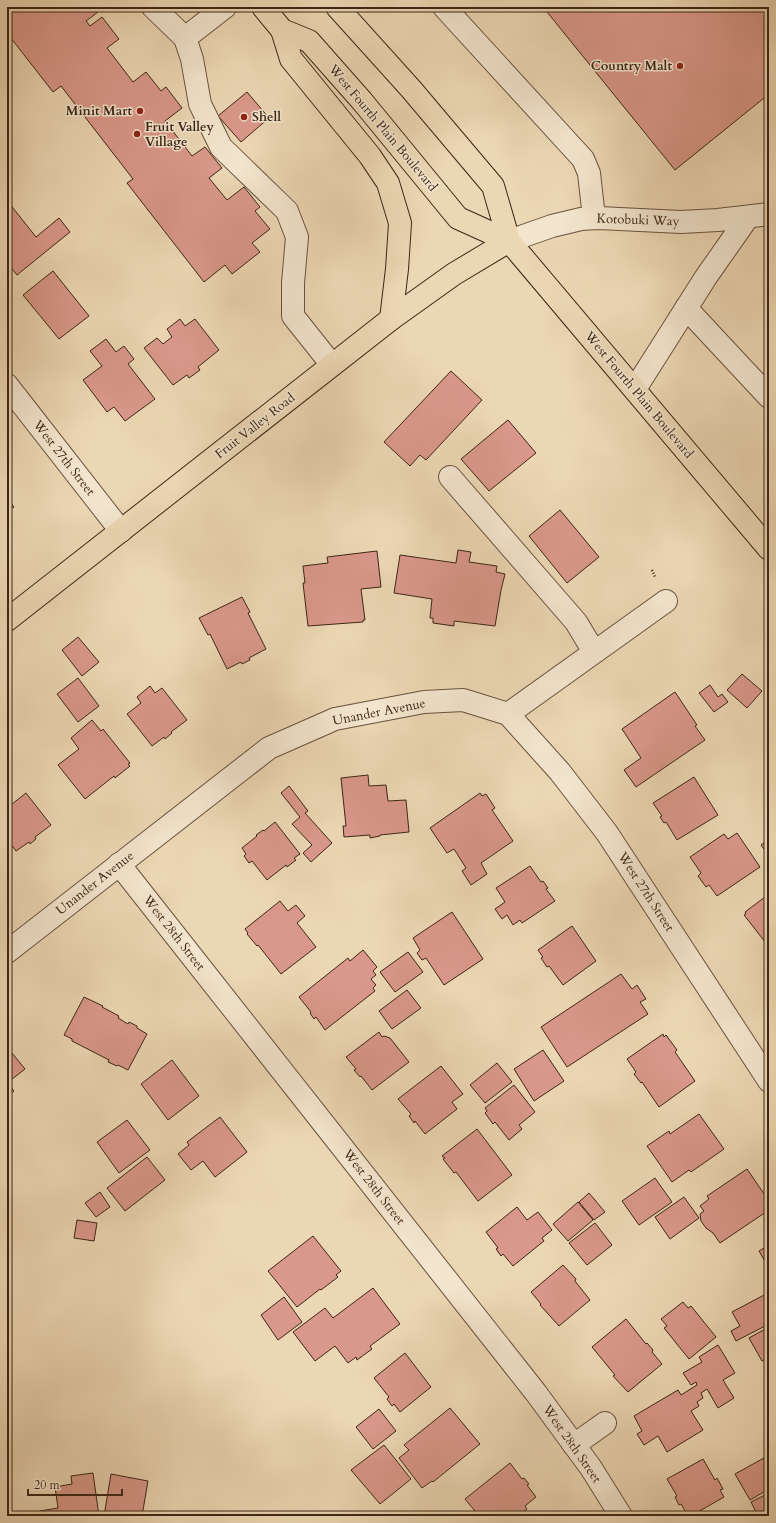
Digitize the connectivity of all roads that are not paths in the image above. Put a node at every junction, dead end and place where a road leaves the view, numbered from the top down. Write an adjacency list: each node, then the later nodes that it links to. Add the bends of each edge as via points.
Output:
1 (153, 7): 7 (street)
2 (225, 7): 7 (street)
3 (263, 7): 6 (main road, West Fourth Plain Boulevard)
4 (337, 7): 11 (main road, West Fourth Plain Boulevard, via 411,88 493,186)
5 (444, 7): 10 (street, via 583,159 589,173)
6 (282, 30): 11 (main road, West Fourth Plain Boulevard, via 309,41 458,218); 13 (main road, via 291,59 370,156 388,183 400,223 398,269)
7 (185, 38): 14 (street, via 192,59 200,104 222,147 287,211 297,237 293,316)
8 (769, 214): 9 (street, Kotobuki Way)
9 (748, 217): 10 (street, Kotobuki Way, via 681,222); 12 (street)
10 (594, 218): 11 (street, Kotobuki Way, via 566,222)
11 (509, 241): 13 (main road, Fruit Valley Road, via 454,274); 16 (main road, West Fourth Plain Boulevard)
12 (686, 308): 16 (street); 17 (street)
13 (391, 319): 14 (main road, Fruit Valley Road)
14 (332, 365): 19 (main road, Fruit Valley Road)
15 (7, 385): 19 (street, West 27th Street)
16 (635, 389): 20 (main road, West Fourth Plain Boulevard)
17 (769, 397)
18 (450, 477): 23 (street, via 576,622)
19 (121, 531): 22 (main road, Fruit Valley Road)
20 (769, 549)
21 (666, 600): 23 (street)
22 (7, 620)
23 (594, 652): 24 (street)
24 (508, 714): 25 (street, Unander Avenue, via 463,700 424,702 335,719 269,748); 27 (street, West 27th Street, via 560,772 607,833)
25 (119, 864): 26 (street, Unander Avenue); 29 (street, West 28th Street, via 536,1392)
26 (7, 952)
27 (769, 1081)
28 (605, 1423): 29 (street)
29 (574, 1445): 30 (street, West 28th Street)
30 (621, 1516)

